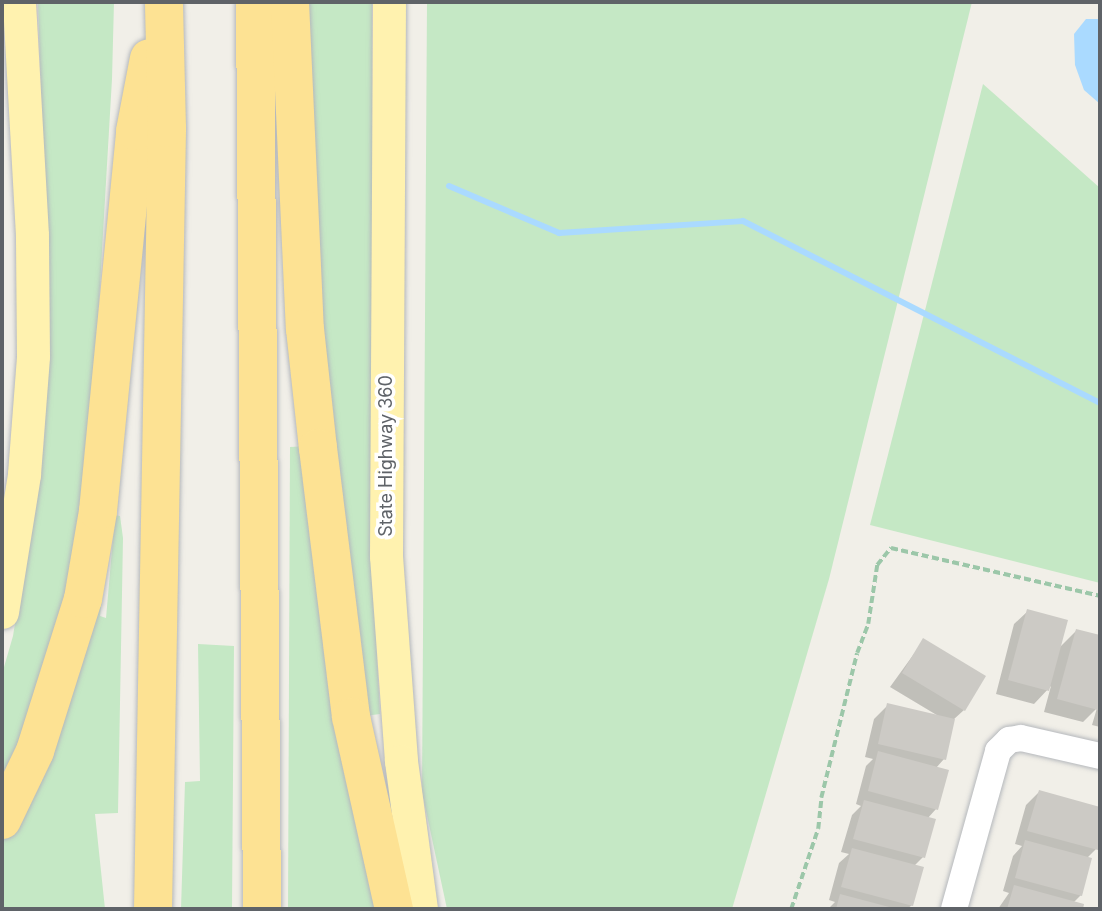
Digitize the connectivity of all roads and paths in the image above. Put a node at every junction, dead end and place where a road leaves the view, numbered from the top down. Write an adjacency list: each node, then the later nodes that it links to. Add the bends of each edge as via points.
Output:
1 (19, 2): 7 (main road, via 32,235 33,356 24,474)
2 (162, 2): 9 (highway, via 135,131 98,511 83,599 35,751); 10 (highway, via 167,128)
3 (255, 2): 11 (highway)
4 (290, 2): 12 (highway, via 305,330 318,448 351,716)
5 (389, 2): 13 (main road, State Highway 360, via 386,556 401,761)
6 (1100, 596): 14 (path, via 891,548 877,565 869,624 857,653 821,798 818,829 802,865)
7 (2, 612)
8 (1100, 756): 15 (street, via 1044,742 1009,740 998,751)
9 (2, 820)
10 (153, 909)
11 (261, 909)
12 (394, 909)
13 (421, 909)
14 (791, 909)
15 (954, 909)

